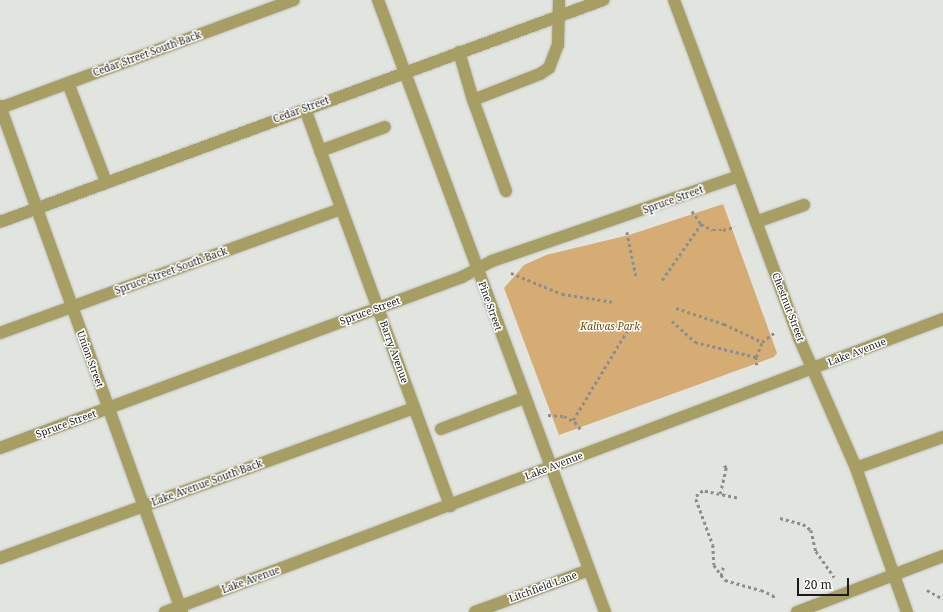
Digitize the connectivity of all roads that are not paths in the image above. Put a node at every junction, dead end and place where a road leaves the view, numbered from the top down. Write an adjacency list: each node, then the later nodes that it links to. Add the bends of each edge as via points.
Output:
1 (294, 0): 9 (street, Cedar Street South Back)
2 (378, 0): 8 (street, Pine Street)
3 (559, 0): 6 (street)
4 (602, 0): 6 (street, Cedar Street)
5 (674, 0): 15 (street, Chestnut Street)
6 (557, 17): 7 (street, Cedar Street); 10 (street, via 558,45 549,68 540,74)
7 (459, 52): 8 (street, Cedar Street); 10 (street)
8 (404, 72): 12 (street, Cedar Street); 23 (street, Pine Street)
9 (68, 83): 11 (street, Cedar Street South Back); 16 (street)
10 (473, 100): 17 (street)
11 (0, 107): 19 (street, Union Street)
12 (305, 109): 14 (street, Barry Avenue); 16 (street, Cedar Street)
13 (385, 127): 14 (street)
14 (320, 151): 20 (street, Barry Avenue)
15 (739, 176): 22 (street, Chestnut Street); 23 (street, Spruce Street, via 620,219 539,244)
16 (106, 182): 19 (street, Cedar Street)
17 (506, 191)
18 (804, 205): 22 (street)
19 (36, 209): 21 (street, Cedar Street); 24 (street, Union Street)
20 (341, 209): 24 (street, Spruce Street South Back); 25 (street, Barry Avenue)
21 (0, 222)
22 (756, 222): 28 (street, Chestnut Street, via 799,338)
23 (476, 269): 25 (street, Spruce Street, via 462,277); 29 (street, Pine Street)
24 (71, 306): 27 (street, Spruce Street South Back); 31 (street, Union Street)
25 (378, 308): 30 (street, Barry Avenue); 31 (street, Spruce Street)
26 (943, 319): 28 (street, Lake Avenue)
27 (0, 333)
28 (813, 368): 35 (street, Lake Avenue); 36 (street, Chestnut Street)
29 (524, 398): 32 (street); 35 (street, Pine Street)
30 (414, 408): 37 (street, Lake Avenue South Back); 38 (street, Barry Avenue)
31 (108, 409): 34 (street, Spruce Street); 37 (street, Union Street)
32 (441, 429)
33 (943, 437): 36 (street)
34 (0, 448)
35 (550, 468): 38 (street, Lake Avenue); 41 (street, Pine Street)
36 (856, 468): 42 (street, Chestnut Street)
37 (144, 506): 40 (street, Lake Avenue South Back); 43 (street, Union Street)
38 (450, 506): 43 (street, Lake Avenue)
39 (943, 556): 42 (street)
40 (0, 558)
41 (589, 570): 45 (street, Litchfield Lane); 46 (street, Pine Street)
42 (894, 574): 47 (street); 48 (street, Chestnut Street)
43 (181, 609): 44 (street, Lake Avenue)
44 (165, 612)
45 (475, 612)
46 (605, 612)
47 (796, 612)
48 (907, 612)

